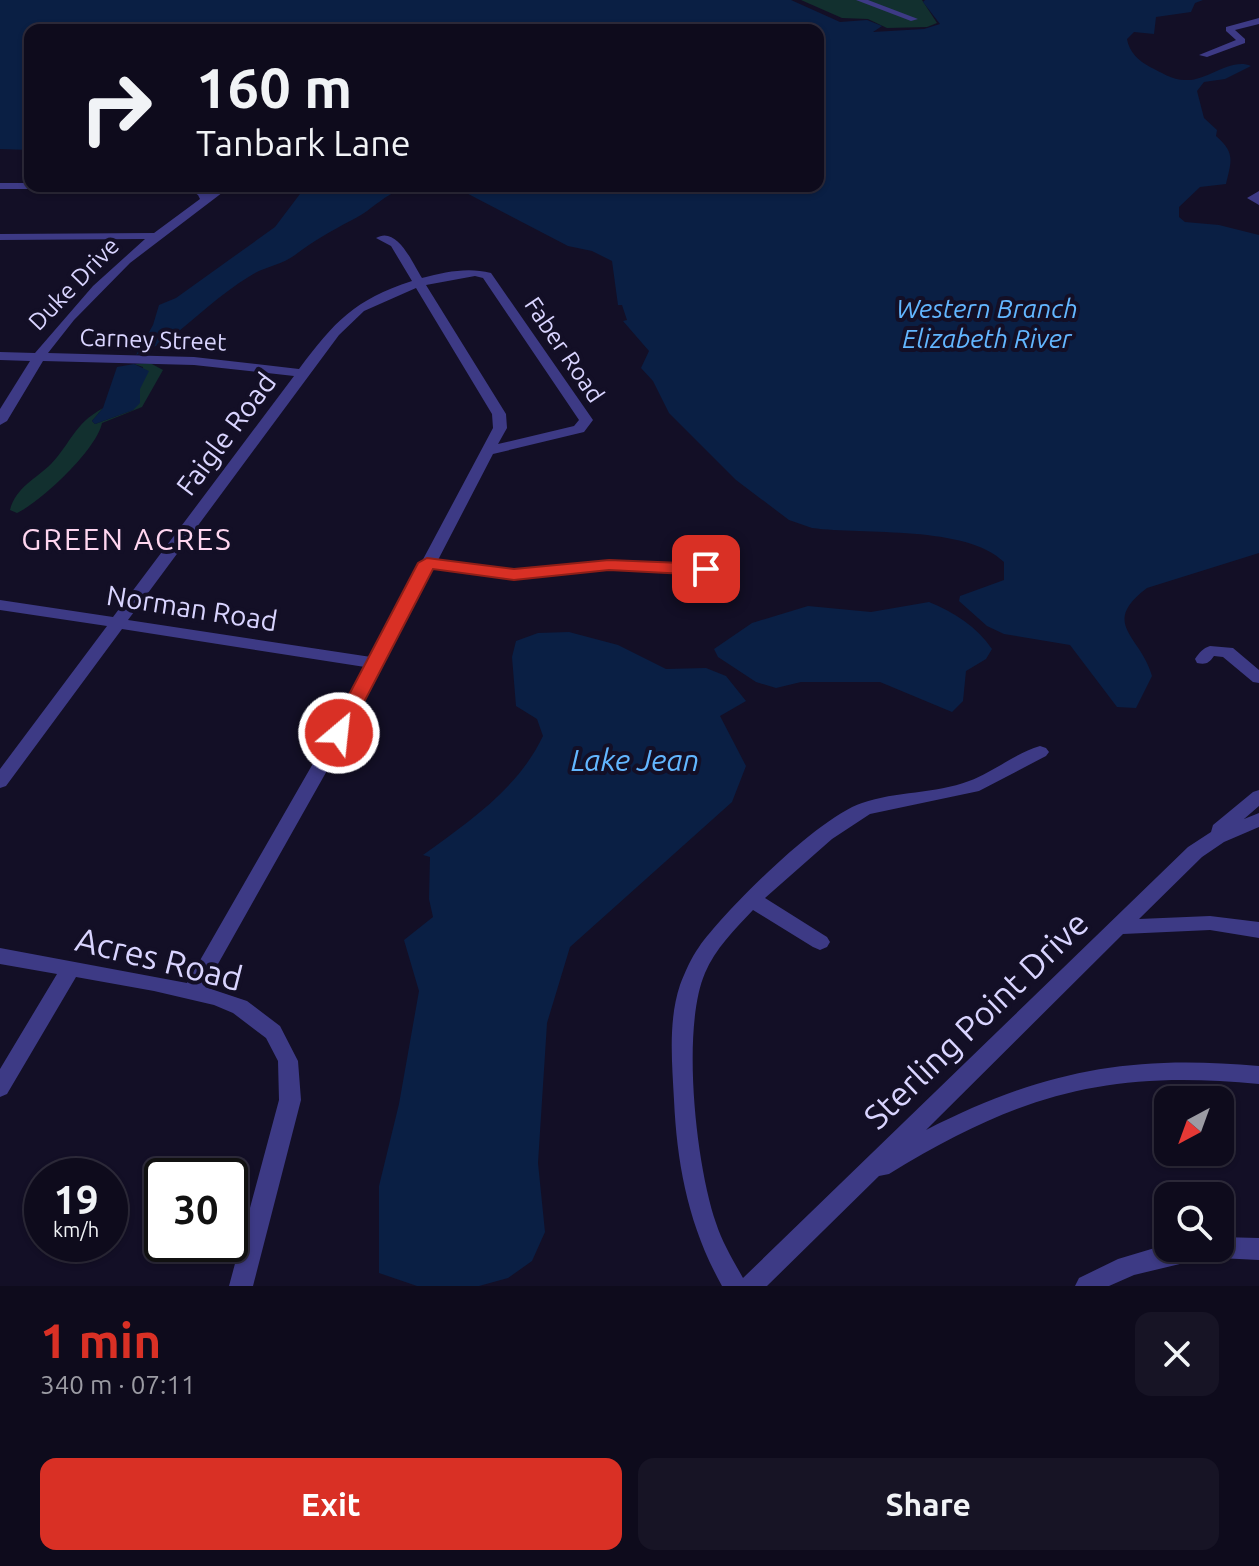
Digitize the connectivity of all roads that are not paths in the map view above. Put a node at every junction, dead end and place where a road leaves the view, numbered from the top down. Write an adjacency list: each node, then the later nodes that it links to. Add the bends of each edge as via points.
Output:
1 (860, 0): 2 (street)
2 (914, 19)
3 (1259, 21): 4 (street, via 1236,29 1240,43)
4 (1204, 55)
5 (0, 186): 6 (street)
6 (24, 186)
7 (201, 192): 10 (street)
8 (215, 192): 10 (street, Duke Drive)
9 (1259, 194): 11 (street, via 1252,198)
10 (204, 198): 12 (street, Duke Drive)
11 (1259, 202)
12 (154, 236): 13 (street); 18 (street, Duke Drive, via 91,292)
13 (0, 237)
14 (382, 238): 16 (street, via 395,244)
15 (488, 276): 16 (street, Faigle Road, via 476,272); 21 (street, Faber Road, via 585,419 582,427 559,435)
16 (420, 284): 19 (street, Faigle Road, via 351,315); 21 (street, via 499,414 500,428)
17 (0, 356): 18 (street, Carney Street)
18 (36, 357): 19 (street, Carney Street, via 181,360); 20 (street, Duke Drive)
19 (303, 373): 25 (street, Faigle Road)
20 (0, 421)
21 (491, 450): 22 (street)
22 (427, 563): 23 (street, via 514,575 609,565); 27 (street)
23 (706, 569)
24 (0, 605): 25 (street, Norman Road)
25 (118, 623): 27 (street, Norman Road); 30 (street, Faigle Road)
26 (1203, 659): 28 (street, via 1210,651 1227,652)
27 (376, 663): 40 (street)
28 (1259, 678)
29 (1040, 752): 34 (street, via 973,787 850,815)
30 (0, 782)
31 (1259, 796): 33 (street)
32 (1259, 820): 33 (street, Sterling Point Drive)
33 (1203, 845): 35 (street, Sterling Point Drive)
34 (754, 901): 37 (street); 48 (street, via 705,953 683,1014 692,1184 711,1243)
35 (1117, 927): 36 (street, via 1210,923); 43 (street, Sterling Point Drive)
36 (1259, 930)
37 (820, 942)
38 (0, 956): 39 (street, Acres Road)
39 (71, 968): 40 (street, Acres Road); 42 (street)
40 (192, 992): 47 (street, Acres Road, via 261,1020 288,1061 286,1123)
41 (1259, 1075): 43 (street, via 1163,1071 1041,1089 953,1125)
42 (0, 1088)
43 (854, 1185): 49 (street, Sterling Point Drive)
44 (1234, 1248): 45 (street)
45 (1259, 1249)
46 (1154, 1258): 50 (street)
47 (241, 1286)
48 (735, 1286)
49 (751, 1286)
50 (1087, 1286)

